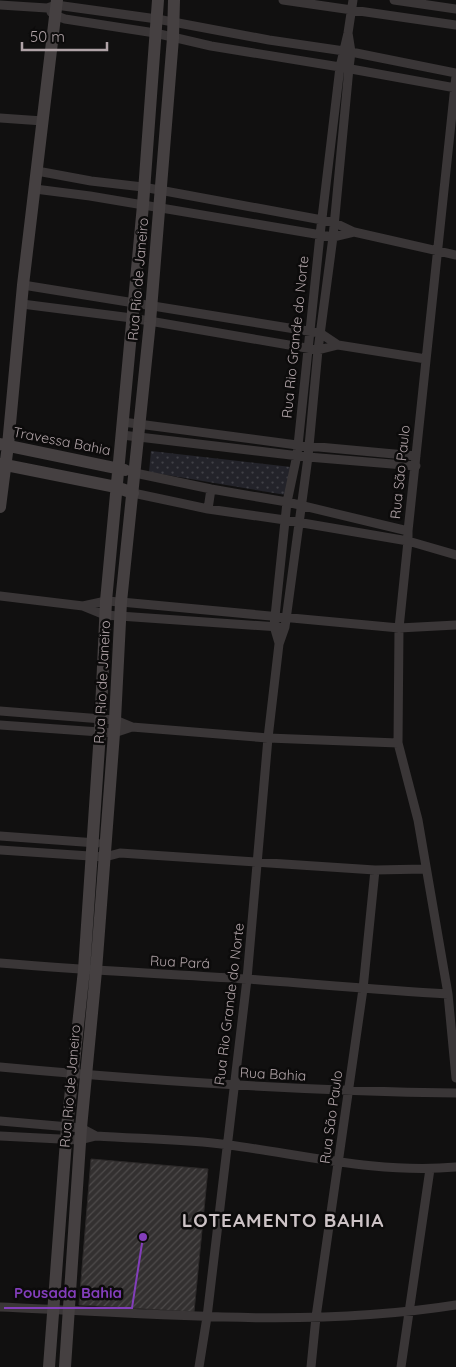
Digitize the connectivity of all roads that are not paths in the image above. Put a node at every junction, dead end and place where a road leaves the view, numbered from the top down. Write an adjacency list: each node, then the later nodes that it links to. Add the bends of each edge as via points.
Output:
1 (158, 0): 9 (street, Rua Rio de Janeiro)
2 (174, 0): 10 (street, Rua Rio de Janeiro)
3 (283, 0): 6 (street)
4 (394, 0): 8 (street)
5 (0, 5): 7 (street)
6 (352, 5): 11 (street); 17 (street, Rua Rio Grande do Norte)
7 (54, 7): 9 (street); 13 (street, via 64,19); 24 (street)
8 (456, 9)
9 (157, 19): 10 (street); 13 (street, Rua Rio de Janeiro)
10 (173, 22): 12 (street); 14 (street, Rua Rio de Janeiro)
11 (456, 25)
12 (214, 29): 15 (street); 16 (street)
13 (155, 33): 14 (street); 27 (street, Rua Rio de Janeiro)
14 (173, 38): 16 (street); 29 (street, Rua Rio de Janeiro)
15 (269, 40): 17 (street); 18 (street)
16 (212, 46): 18 (street)
17 (346, 52): 19 (street, Rua Rio Grande do Norte); 20 (street, Rua Rio Grande do Norte); 21 (street)
18 (267, 54): 19 (street)
19 (340, 67): 20 (street); 33 (street, Rua Rio Grande do Norte)
20 (350, 68): 22 (street); 34 (street, Rua Rio Grande do Norte)
21 (456, 74): 22 (street, Rua São Paulo)
22 (456, 88): 38 (street, Rua São Paulo)
23 (0, 118): 24 (street)
24 (43, 121): 25 (street)
25 (37, 172): 26 (street); 28 (street)
26 (91, 180): 27 (street); 30 (street)
27 (143, 187): 29 (street); 31 (street, Rua Rio de Janeiro)
28 (35, 189): 30 (street); 42 (street)
29 (160, 190): 32 (street, Rua Rio de Janeiro); 33 (street)
30 (90, 196): 31 (street)
31 (143, 205): 32 (street); 44 (street, Rua Rio de Janeiro)
32 (159, 208): 36 (street); 46 (street, Rua Rio de Janeiro)
33 (322, 220): 34 (street); 36 (street, Rua Rio Grande do Norte)
34 (333, 222): 35 (street); 37 (street, Rua Rio Grande do Norte)
35 (354, 232): 37 (street); 38 (street)
36 (320, 235): 37 (street); 40 (street, Rua Rio Grande do Norte)
37 (333, 237): 41 (street, Rua Rio Grande do Norte)
38 (438, 252): 39 (street); 57 (street, Rua São Paulo)
39 (456, 255)
40 (316, 277): 41 (street); 51 (street, Rua Rio Grande do Norte)
41 (328, 279): 52 (street, Rua Rio Grande do Norte)
42 (23, 286): 43 (street); 45 (street)
43 (76, 293): 44 (street); 47 (street)
44 (134, 302): 46 (street); 48 (street, Rua Rio de Janeiro)
45 (22, 304): 47 (street); 63 (street)
46 (151, 305): 49 (street, Rua Rio de Janeiro); 50 (street)
47 (73, 311): 48 (street)
48 (132, 318): 49 (street); 61 (street, Rua Rio de Janeiro)
49 (150, 322): 53 (street); 60 (street, Rua Rio de Janeiro)
50 (258, 324): 51 (street); 53 (street)
51 (309, 332): 52 (street); 55 (street, Rua Rio Grande do Norte)
52 (320, 334): 54 (street); 56 (street, Rua Rio Grande do Norte)
53 (255, 341): 55 (street)
54 (338, 345): 56 (street); 57 (street)
55 (307, 349): 56 (street); 58 (street, Rua Rio Grande do Norte)
56 (318, 350): 59 (street, Rua Rio Grande do Norte)
57 (426, 359): 67 (street, Rua São Paulo)
58 (303, 396): 59 (street); 64 (street, Rua Rio Grande do Norte)
59 (314, 397): 65 (street, Rua Rio Grande do Norte)
60 (140, 424): 61 (street); 62 (street, Rua Rio de Janeiro); 64 (street)
61 (123, 428): 62 (street); 71 (street, Rua Rio de Janeiro)
62 (139, 438): 66 (street); 72 (street, Rua Rio de Janeiro)
63 (4, 444): 69 (street); 71 (street, Travessa Bahia)
64 (297, 445): 65 (street); 66 (street, Rua Rio Grande do Norte)
65 (308, 446): 67 (street); 68 (street, Rua Rio Grande do Norte)
66 (297, 455): 68 (street); 76 (street, Rua Rio Grande do Norte)
67 (416, 456): 70 (street, Rua São Paulo)
68 (308, 457): 70 (street); 77 (street, Rua Rio Grande do Norte)
69 (2, 465): 73 (street); 78 (street)
70 (416, 466): 82 (street, Rua São Paulo)
71 (118, 468): 72 (street, Travessa Bahia); 73 (street, Rua Rio de Janeiro)
72 (135, 473): 74 (street); 75 (street, Rua Rio de Janeiro)
73 (116, 487): 75 (street); 86 (street, Rua Rio de Janeiro)
74 (211, 489): 76 (street); 79 (street)
75 (133, 493): 79 (street); 87 (street, Rua Rio de Janeiro)
76 (287, 502): 77 (street); 80 (street, Rua Rio Grande do Norte)
77 (301, 505): 81 (street, Rua Rio Grande do Norte); 82 (street)
78 (0, 507)
79 (208, 509): 80 (street)
80 (285, 520): 81 (street); 91 (street, Rua Rio Grande do Norte)
81 (299, 522): 83 (street); 92 (street, Rua Rio Grande do Norte)
82 (408, 531): 83 (street, Rua São Paulo)
83 (408, 541): 84 (street); 97 (street, Rua São Paulo)
84 (456, 555)
85 (0, 596): 88 (street)
86 (106, 602): 87 (street); 88 (street); 89 (street, Rua Rio de Janeiro)
87 (121, 602): 90 (street, Rua Rio de Janeiro); 91 (street)
88 (83, 606): 89 (street)
89 (105, 615): 90 (street); 100 (street, Rua Rio de Janeiro)
90 (121, 616): 95 (street); 101 (street, Rua Rio de Janeiro)
91 (275, 616): 92 (street); 95 (street, Rua Rio Grande do Norte)
92 (286, 616): 93 (street); 96 (street, Rua Rio Grande do Norte)
93 (300, 619): 96 (street); 97 (street)
94 (456, 625): 97 (street)
95 (274, 626): 96 (street); 98 (street, Rua Rio Grande do Norte)
96 (286, 627): 98 (street, Rua Rio Grande do Norte)
97 (399, 628): 107 (street, Rua São Paulo)
98 (279, 644): 106 (street, Rua Rio Grande do Norte)
99 (0, 711): 100 (street)
100 (100, 719): 101 (street); 104 (street, Rua Rio de Janeiro)
101 (115, 720): 103 (street); 105 (street, Rua Rio de Janeiro)
102 (0, 725): 104 (street)
103 (132, 727): 105 (street); 106 (street)
104 (100, 732): 105 (street); 109 (street, Rua Rio de Janeiro)
105 (114, 733): 109 (street, Rua Rio de Janeiro)
106 (268, 738): 107 (street); 112 (street, Rua Rio Grande do Norte)
107 (398, 743): 113 (street, Rua São Paulo, via 418,820)
108 (0, 836): 109 (street)
109 (101, 848): 111 (street, Rua Rio de Janeiro); 112 (street, via 120,853); 116 (street, Rua Rio de Janeiro)
110 (0, 850): 111 (street)
111 (91, 856): 116 (street, Rua Rio de Janeiro)
112 (259, 863): 114 (street); 117 (street, Rua Rio Grande do Norte)
113 (425, 869): 114 (street); 119 (street, Rua São Paulo)
114 (375, 870): 118 (street, Rua São Paulo)
115 (0, 963): 116 (street, Rua Pará)
116 (90, 970): 117 (street, Rua Pará); 122 (street, Rua Rio de Janeiro); 123 (street, Rua Rio de Janeiro)
117 (247, 979): 118 (street, Rua Pará); 125 (street, Rua Rio Grande do Norte)
118 (363, 989): 119 (street, Rua Pará); 126 (street, Rua São Paulo)
119 (448, 994): 120 (street, Rua São Paulo)
120 (454, 1027): 124 (street, Rua São Paulo)
121 (0, 1067): 122 (street, Rua Bahia)
122 (72, 1074): 123 (street, Rua Bahia); 129 (street, Rua Rio de Janeiro)
123 (87, 1075): 125 (street, Rua Bahia); 130 (street, Rua Rio de Janeiro)
124 (456, 1078)
125 (234, 1085): 126 (street, Rua Bahia); 133 (street, Rua Rio Grande do Norte)
126 (348, 1092): 127 (street, Rua Bahia); 134 (street, Rua São Paulo)
127 (456, 1093)
128 (0, 1121): 129 (street)
129 (67, 1127): 130 (street); 132 (street, Rua Rio de Janeiro)
130 (80, 1134): 132 (street); 133 (street); 138 (street, Rua Rio de Janeiro)
131 (0, 1136): 132 (street)
132 (66, 1140): 137 (street, Rua Rio de Janeiro)
133 (227, 1145): 134 (street); 144 (street, Rua Rio Grande do Norte)
134 (338, 1162): 136 (street); 145 (street, Rua São Paulo)
135 (456, 1167): 136 (street)
136 (430, 1169): 143 (street)
137 (59, 1225): 138 (street); 141 (street, Rua Rio de Janeiro)
138 (74, 1225): 142 (street, Rua Rio de Janeiro)
139 (456, 1305): 143 (street)
140 (0, 1307): 141 (street)
141 (54, 1309): 142 (street); 146 (street, Rua Rio de Janeiro)
142 (69, 1311): 144 (street); 147 (street, Rua Rio de Janeiro)
143 (408, 1312): 145 (street); 150 (street)
144 (207, 1316): 145 (street); 148 (street, Rua Rio Grande do Norte)
145 (316, 1317): 149 (street, Rua São Paulo)
146 (49, 1367)
147 (66, 1367)
148 (199, 1367)
149 (311, 1367)
150 (401, 1367)

